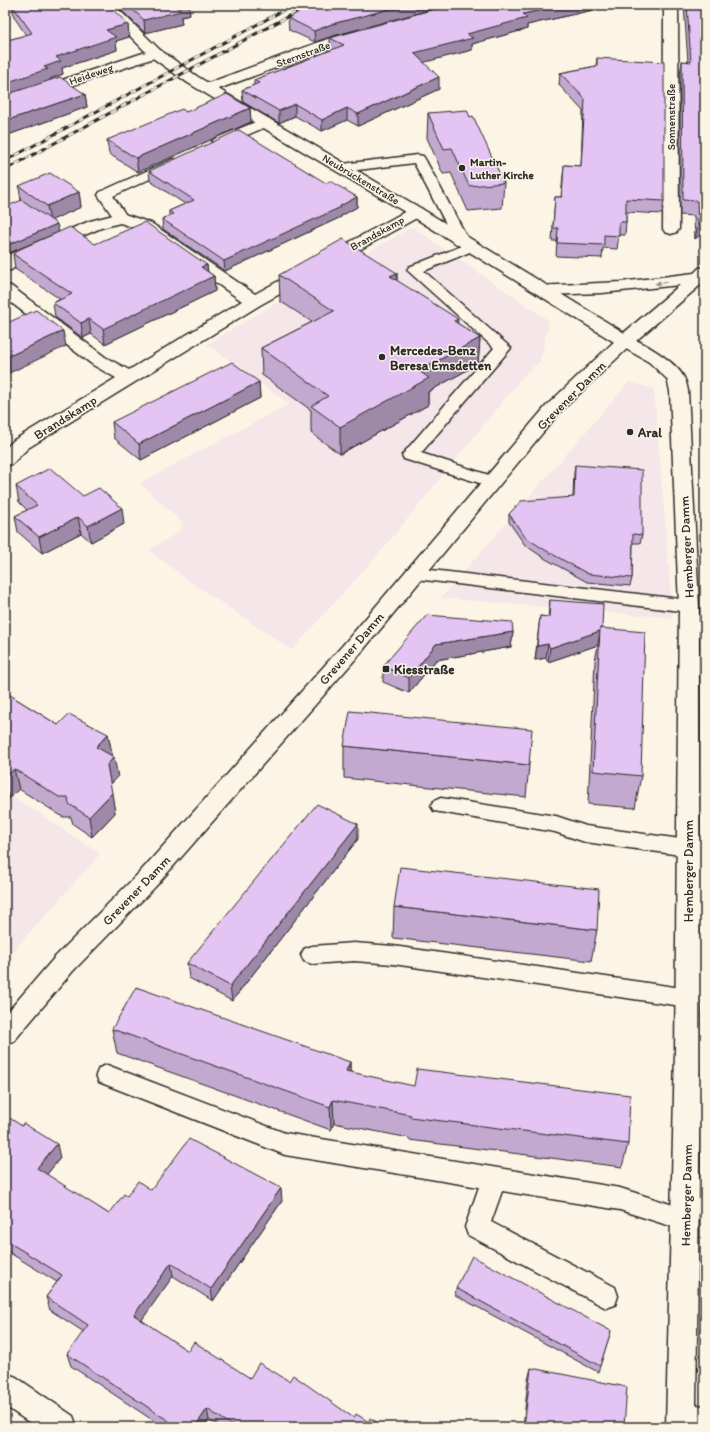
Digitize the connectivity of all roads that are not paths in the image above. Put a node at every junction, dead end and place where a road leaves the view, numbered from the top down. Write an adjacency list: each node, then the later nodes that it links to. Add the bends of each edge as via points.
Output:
1 (106, 5): 4 (street, Neubrückenstraße)
2 (671, 5): 13 (street, Sonnenstraße)
3 (369, 32): 5 (street, Sternstraße, via 338,40)
4 (155, 53): 5 (street, Neubrückenstraße); 6 (street, Heideweg)
5 (208, 88): 7 (street, Neubrückenstraße)
6 (5, 104)
7 (265, 122): 8 (lane); 10 (street, Neubrückenstraße)
8 (206, 148)
9 (184, 157): 12 (lane, via 105,196)
10 (342, 168): 11 (street, Neubrückenstraße); 14 (lane, via 418,159)
11 (416, 212): 14 (street, Neubrückenstraße); 19 (street, Brandskamp)
12 (121, 218): 15 (street, via 96,224 16,258); 19 (street, via 145,226)
13 (671, 228)
14 (467, 243): 18 (street, Neubrückenstraße); 23 (lane, via 414,270 504,348 410,456)
15 (5, 266)
16 (702, 274): 18 (street, one-way to 18, via 657,284 594,290); 20 (street, Grevener Damm)
17 (5, 290): 21 (street, via 99,361)
18 (543, 290): 20 (street, Neubrückenstraße)
19 (254, 301): 21 (street, Brandskamp)
20 (625, 341): 23 (street, Grevener Damm, via 553,409); 25 (street, Hemberger Damm, via 655,358 675,377 679,391)
21 (129, 377): 22 (street, Brandskamp, via 21,444)
22 (5, 460)
23 (492, 482): 24 (street, Grevener Damm)
24 (414, 574): 25 (lane); 30 (street, Grevener Damm, via 351,650 147,880 64,964)
25 (689, 606): 27 (street, Hemberger Damm)
26 (441, 806): 27 (lane, via 556,824 584,834)
27 (688, 848): 29 (street, Hemberger Damm)
28 (312, 955): 29 (lane, via 354,952 393,955)
29 (688, 998): 33 (street, Hemberger Damm)
30 (5, 1033)
31 (107, 1074): 32 (lane, via 285,1144)
32 (494, 1179): 33 (lane, via 620,1199); 34 (lane, via 477,1227)
33 (686, 1220): 36 (street, Hemberger Damm)
34 (606, 1296)
35 (5, 1388): 37 (street)
36 (689, 1422)
37 (62, 1427)

